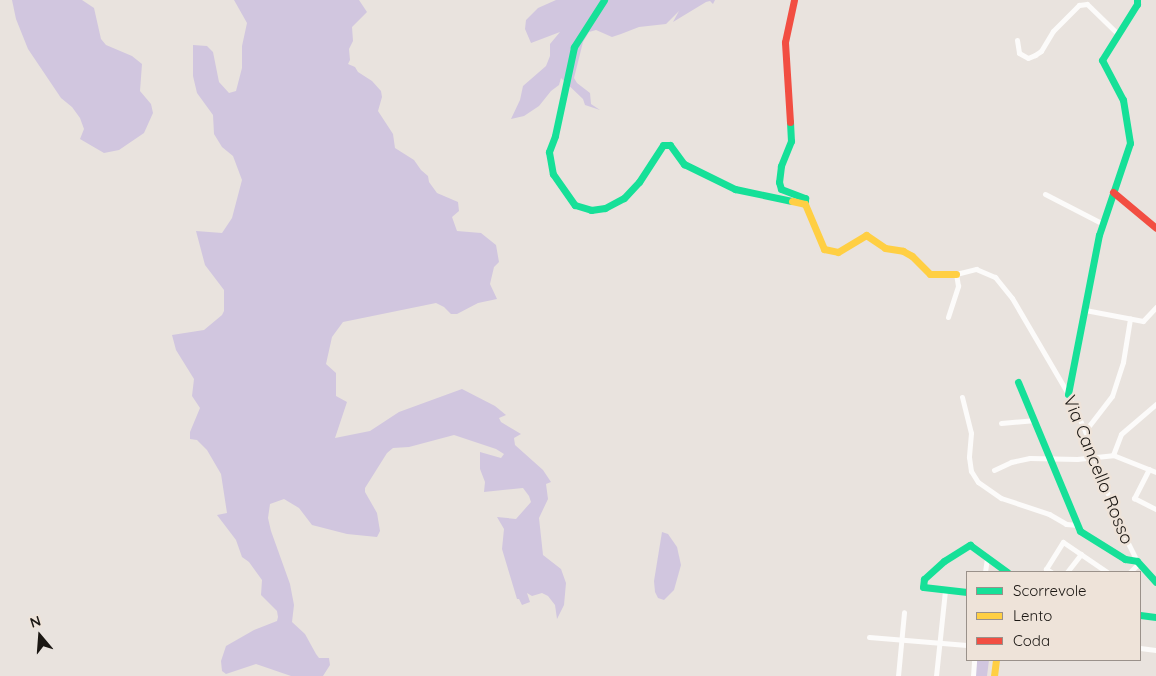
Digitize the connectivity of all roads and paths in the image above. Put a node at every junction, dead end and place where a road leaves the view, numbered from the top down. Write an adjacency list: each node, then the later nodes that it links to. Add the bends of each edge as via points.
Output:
1 (604, 0): 8 (street, via 574,47 549,152 553,174 570,200 583,209 591,210 605,208 624,198 639,182 659,149 670,145 689,167 735,189)
2 (794, 0): 8 (street, via 785,42 791,141 781,166 779,182 781,189 805,198)
3 (1137, 0): 4 (street)
4 (1118, 34): 5 (street, via 1086,4 1079,5 1035,55 1023,57 1016,48); 6 (street, via 1102,60 1123,100 1130,142)
5 (1017, 40)
6 (1113, 192): 9 (street); 10 (street)
7 (1045, 194): 9 (street)
8 (806, 204): 11 (street, via 824,249 838,252 866,235 885,248 912,256 930,274)
9 (1102, 224): 13 (street)
10 (1156, 228)
11 (956, 274): 14 (street, via 958,286); 17 (street, Via Cancello Rosso, via 976,269 995,277 1012,298)
12 (1156, 308): 15 (street, via 1143,321)
13 (1085, 310): 15 (street); 17 (street)
14 (948, 317)
15 (1130, 319): 22 (street, via 1123,362 1112,396)
16 (1018, 382): 20 (street)
17 (1068, 394): 22 (street, Via Cancello Rosso)
18 (962, 398): 30 (street, via 971,433 968,457 978,482 1002,498 1049,514 1066,524)
19 (1156, 404): 23 (street, via 1121,434)
20 (1033, 420): 21 (street); 25 (street)
21 (1001, 423)
22 (1085, 431): 24 (street, Via Cancello Rosso)
23 (1113, 455): 24 (street); 26 (street)
24 (1093, 456): 25 (street); 33 (street, Via Cancello Rosso, via 1119,525)
25 (1049, 458): 27 (street, via 1011,462); 30 (street)
26 (1149, 469): 28 (street); 29 (street, via 1134,498)
27 (994, 470)
28 (1156, 472)
29 (1156, 509)
30 (1078, 525): 33 (street, via 1080,531 1125,558)
31 (1081, 554): 34 (street, via 1063,542); 35 (street); 38 (street)
32 (988, 556): 36 (street); 37 (street); 41 (street, via 970,545 944,561 924,580 923,587)
33 (1138, 562): 39 (street); 40 (street)
34 (1048, 570)
35 (1098, 570)
36 (985, 571)
37 (1006, 571)
38 (1068, 571)
39 (1131, 571)
40 (1156, 582)
41 (945, 590): 42 (street); 48 (street)
42 (966, 592)
43 (904, 612): 47 (street)
44 (1141, 615): 45 (street)
45 (1156, 617)
46 (869, 637): 47 (street)
47 (901, 640): 48 (street); 54 (street)
48 (939, 643): 49 (street); 55 (street)
49 (966, 645)
50 (1141, 648): 51 (street)
51 (1156, 650)
52 (974, 661): 56 (street)
53 (996, 661): 57 (street)
54 (898, 676)
55 (936, 676)
56 (973, 676)
57 (994, 676)

